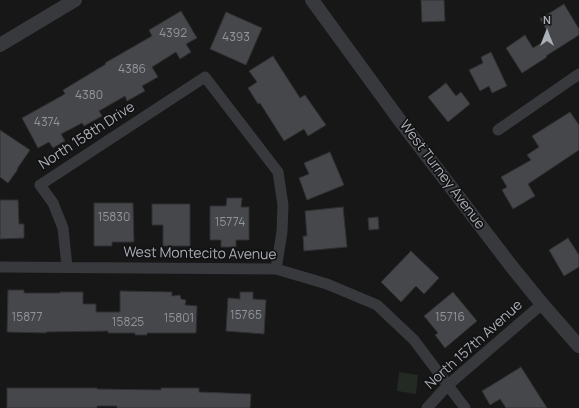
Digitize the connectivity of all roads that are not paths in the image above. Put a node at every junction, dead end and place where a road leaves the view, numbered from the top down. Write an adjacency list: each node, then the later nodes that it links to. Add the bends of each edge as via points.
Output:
1 (75, 0): 3 (street)
2 (312, 0): 9 (street, West Turney Avenue, via 398,118)
3 (0, 45)
4 (579, 74): 5 (street)
5 (498, 130)
6 (0, 267): 7 (street, West Montecito Avenue)
7 (67, 267): 8 (street, West Montecito Avenue); 8 (street, North 158th Drive, via 63,228 53,203 40,185 205,78 278,172 283,205)
8 (276, 269): 11 (street, West Montecito Avenue, via 327,284 376,305 414,340)
9 (542, 304): 10 (street, West Turney Avenue); 11 (street, North 157th Avenue)
10 (579, 346)
11 (448, 385): 12 (street, North 157th Avenue); 13 (street, West Montecito Avenue)
12 (427, 408)
13 (465, 408)

